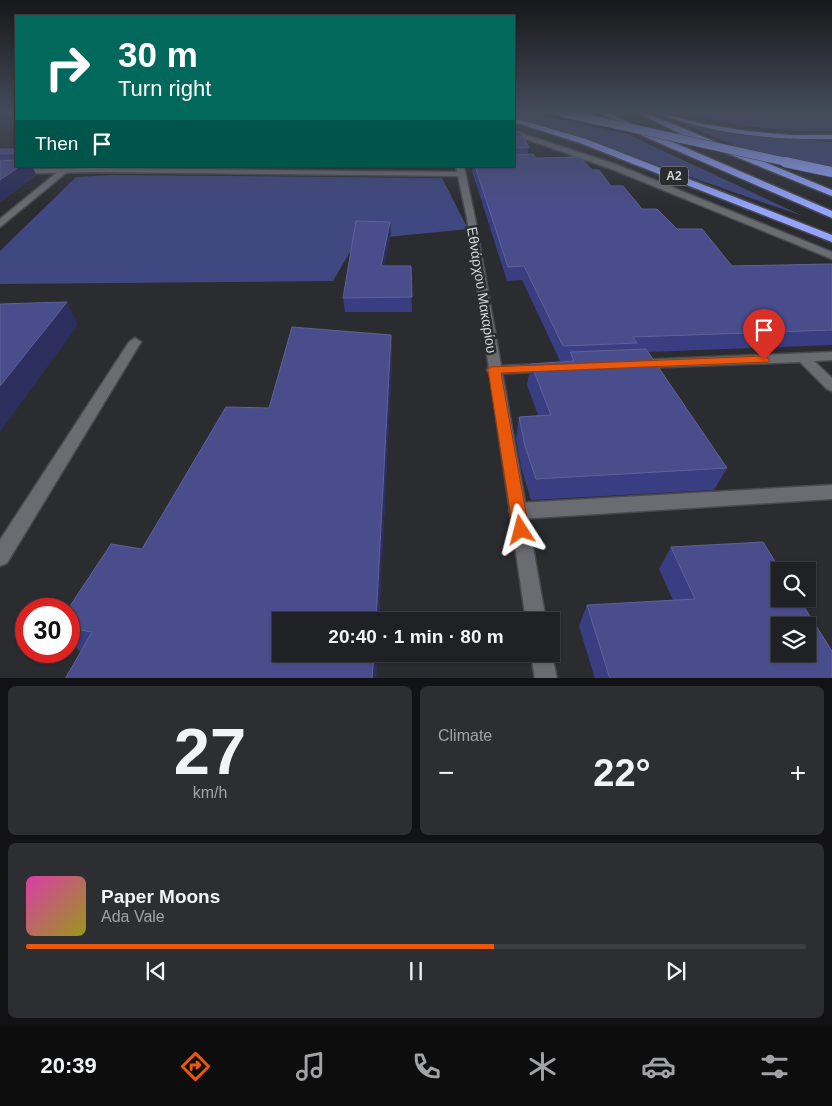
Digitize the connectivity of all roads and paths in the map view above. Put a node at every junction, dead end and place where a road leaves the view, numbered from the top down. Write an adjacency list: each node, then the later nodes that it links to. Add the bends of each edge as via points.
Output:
1 (550, 145): 15 (street, via 670,188)
2 (593, 145): 14 (highway, Α2)
3 (671, 145): 12 (highway, Α2)
4 (707, 145): 10 (highway, bridge)
5 (714, 145): 11 (highway)
6 (103, 168): 7 (street); 9 (street)
7 (461, 170): 21 (street, Εθνάρχου Μακαρίου)
8 (0, 172): 9 (street)
9 (63, 172): 13 (street)
10 (832, 172)
11 (832, 194)
12 (832, 215)
13 (0, 224)
14 (832, 239)
15 (832, 256)
16 (135, 342): 25 (street)
17 (832, 356): 18 (street)
18 (803, 358): 19 (street); 22 (street)
19 (624, 365)
20 (564, 367): 21 (street)
21 (494, 370): 24 (street, Εθνάρχου Μακαρίου)
22 (832, 386)
23 (832, 492): 24 (street)
24 (518, 511): 26 (street, Εθνάρχου Μακαρίου)
25 (0, 558)
26 (535, 612)
27 (543, 662): 28 (street)
28 (546, 678)

